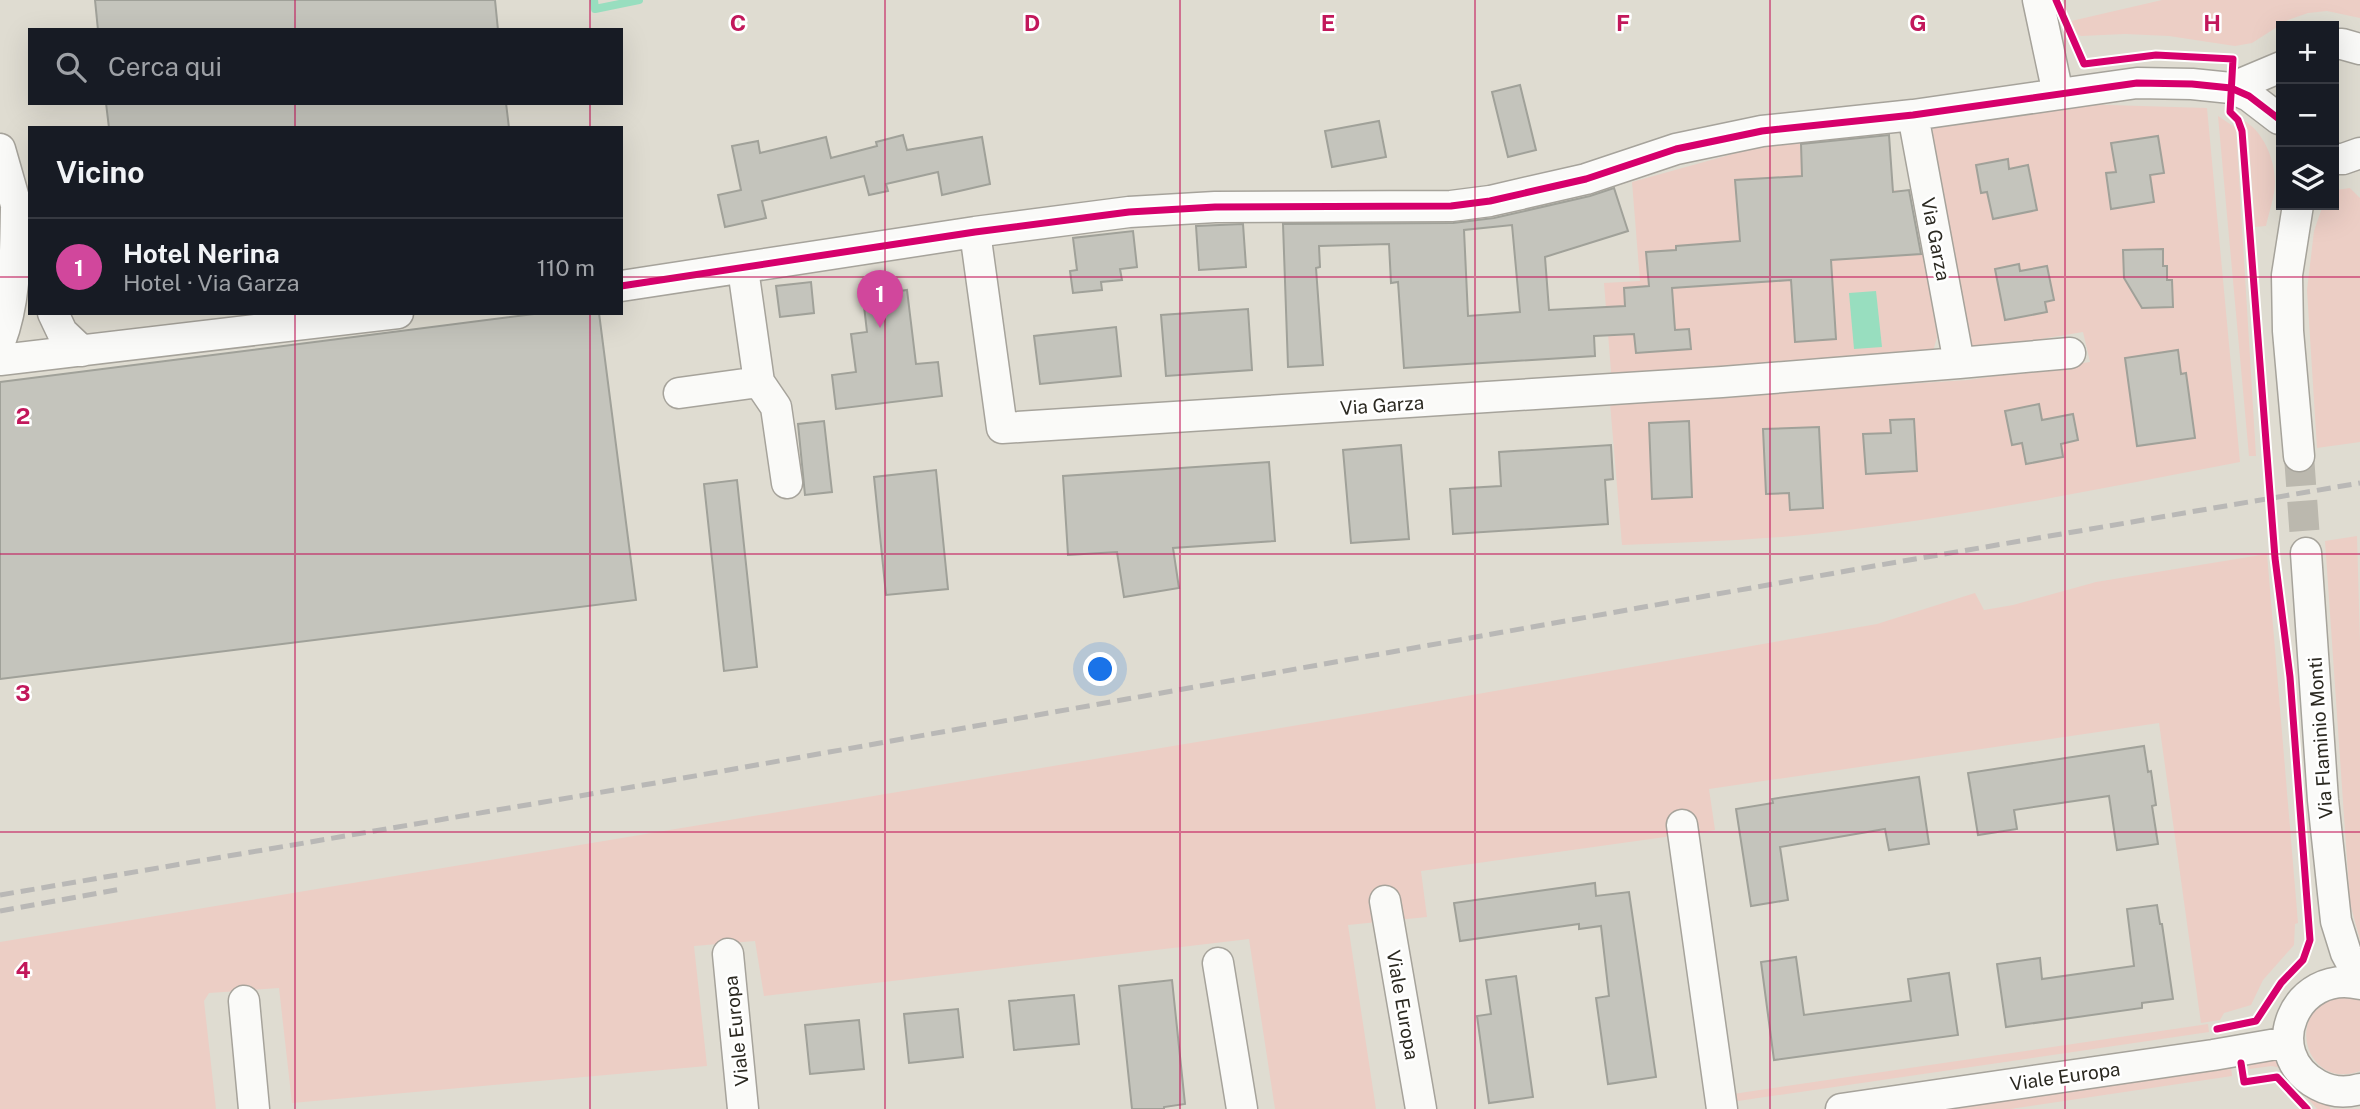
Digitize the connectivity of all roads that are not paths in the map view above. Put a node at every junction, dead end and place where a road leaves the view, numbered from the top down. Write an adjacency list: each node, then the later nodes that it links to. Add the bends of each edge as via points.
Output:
1 (2038, 0): 6 (street)
2 (2339, 44): 3 (street)
3 (2360, 49)
4 (2276, 69): 5 (street)
5 (2231, 88): 6 (street, via 2137,83); 8 (street)
6 (2058, 94): 7 (street)
7 (1913, 115): 12 (street, via 1762,131 1676,149 1586,178 1477,203 1215,207 1129,212); 22 (street, Via Garza)
8 (2276, 118)
9 (0, 149): 10 (street)
10 (16, 209): 13 (street); 18 (street, via 14,278)
11 (2298, 210): 25 (street, via 2287,275)
12 (975, 232): 14 (street); 22 (street, Via Garza, via 1002,428)
13 (28, 242)
14 (743, 269): 15 (street); 23 (street)
15 (623, 286)
16 (54, 315): 19 (street, via 62,332)
17 (381, 315): 19 (street)
18 (0, 342)
19 (82, 351): 21 (street)
20 (2070, 352): 22 (street, Via Garza)
21 (0, 360)
22 (1959, 363)
23 (759, 382): 24 (street); 26 (street, via 776,407)
24 (679, 393)
25 (2299, 456)
26 (787, 483)
27 (2306, 553): 30 (street, Via Flaminio Monti)
28 (1682, 825): 42 (street)
29 (1385, 901): 41 (street, Viale Europa)
30 (2336, 922): 33 (street, Via Flaminio Monti); 34 (street, Via Flaminio Monti)
31 (728, 954): 39 (street, Viale Europa)
32 (1218, 963): 40 (street)
33 (2360, 982): 34 (street, Via Flaminio Monti)
34 (2320, 986): 36 (street, via 2299,1003 2288,1028)
35 (244, 1001): 38 (street)
36 (2288, 1042): 37 (street, via 2299,1070 2310,1081); 43 (street, Viale Europa)
37 (2355, 1096)
38 (254, 1109)
39 (743, 1109)
40 (1242, 1109)
41 (1421, 1109)
42 (1722, 1109)
43 (1841, 1109)

